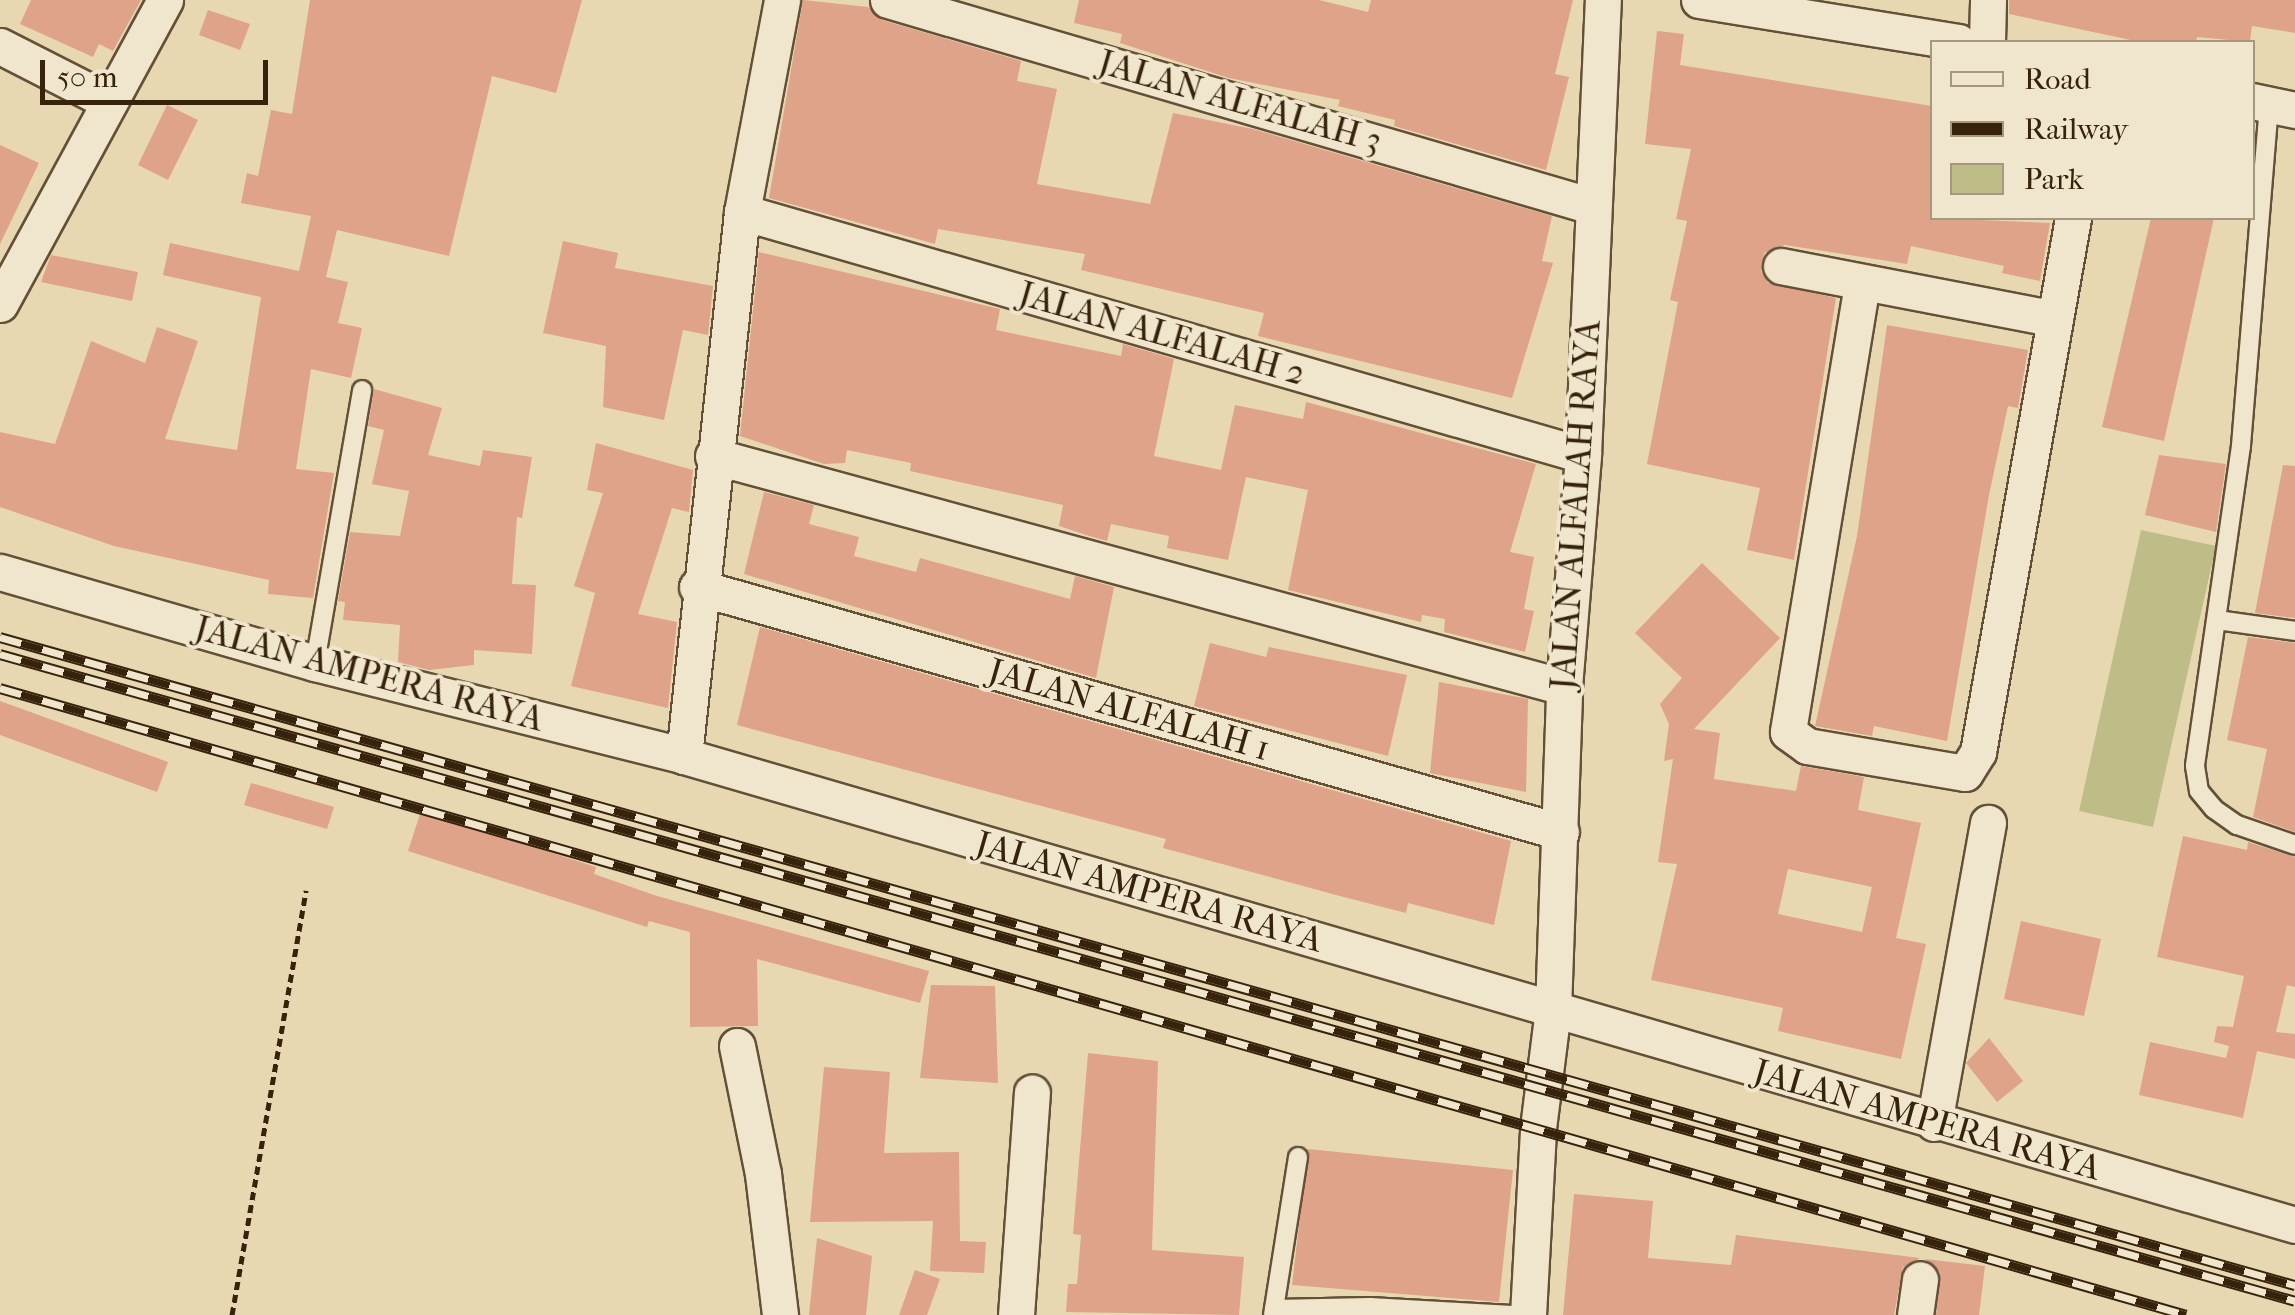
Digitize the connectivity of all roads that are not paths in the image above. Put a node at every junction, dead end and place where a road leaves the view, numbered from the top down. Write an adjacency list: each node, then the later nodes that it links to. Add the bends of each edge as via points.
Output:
1 (165, 0): 10 (street)
2 (782, 0): 13 (street)
3 (888, 0): 12 (street, JALAN ALFALAH 3)
4 (1603, 0): 12 (street, JALAN ALFALAH RAYA)
5 (1699, 0): 7 (street)
6 (1988, 0): 8 (street)
7 (1947, 40)
8 (1988, 40)
9 (0, 46): 10 (street)
10 (110, 102): 17 (street)
11 (2272, 105): 24 (lane, via 2241,446)
12 (1592, 206): 20 (street, JALAN ALFALAH RAYA)
13 (742, 212): 20 (street, JALAN ALFALAH 2); 21 (street)
14 (2073, 220): 18 (street)
15 (1781, 266): 16 (street)
16 (1862, 284): 18 (street); 18 (street, via 1788,732 1806,746 1953,774 1973,767 1978,752)
17 (0, 304)
18 (2055, 319)
19 (362, 390): 26 (lane)
20 (1583, 455): 27 (street, JALAN ALFALAH RAYA)
21 (714, 456): 23 (street); 27 (street)
22 (0, 572): 26 (street, JALAN AMPERA RAYA)
23 (697, 588): 28 (street); 30 (street, JALAN ALFALAH 1)
24 (2217, 620): 25 (lane); 31 (lane, via 2195,766 2199,790 2237,826)
25 (2295, 630)
26 (314, 664): 28 (street, JALAN AMPERA RAYA)
27 (1564, 687): 30 (street, JALAN ALFALAH RAYA)
28 (684, 756): 32 (street, JALAN AMPERA RAYA)
29 (1988, 823): 35 (street)
30 (1561, 832): 32 (street, JALAN ALFALAH RAYA)
31 (2295, 845)
32 (1553, 1010): 35 (street, JALAN AMPERA RAYA); 44 (street, JALAN ALFALAH RAYA, via 1538,1128)
33 (737, 1046): 41 (street, via 766,1192)
34 (1032, 1093): 42 (street)
35 (1934, 1123): 37 (street, JALAN AMPERA RAYA)
36 (1298, 1157): 40 (lane)
37 (2295, 1225)
38 (1920, 1279): 45 (street)
39 (1369, 1311): 40 (lane); 43 (lane)
40 (1273, 1312)
41 (780, 1315)
42 (1016, 1315)
43 (1512, 1315)
44 (1528, 1315)
45 (1915, 1315)

